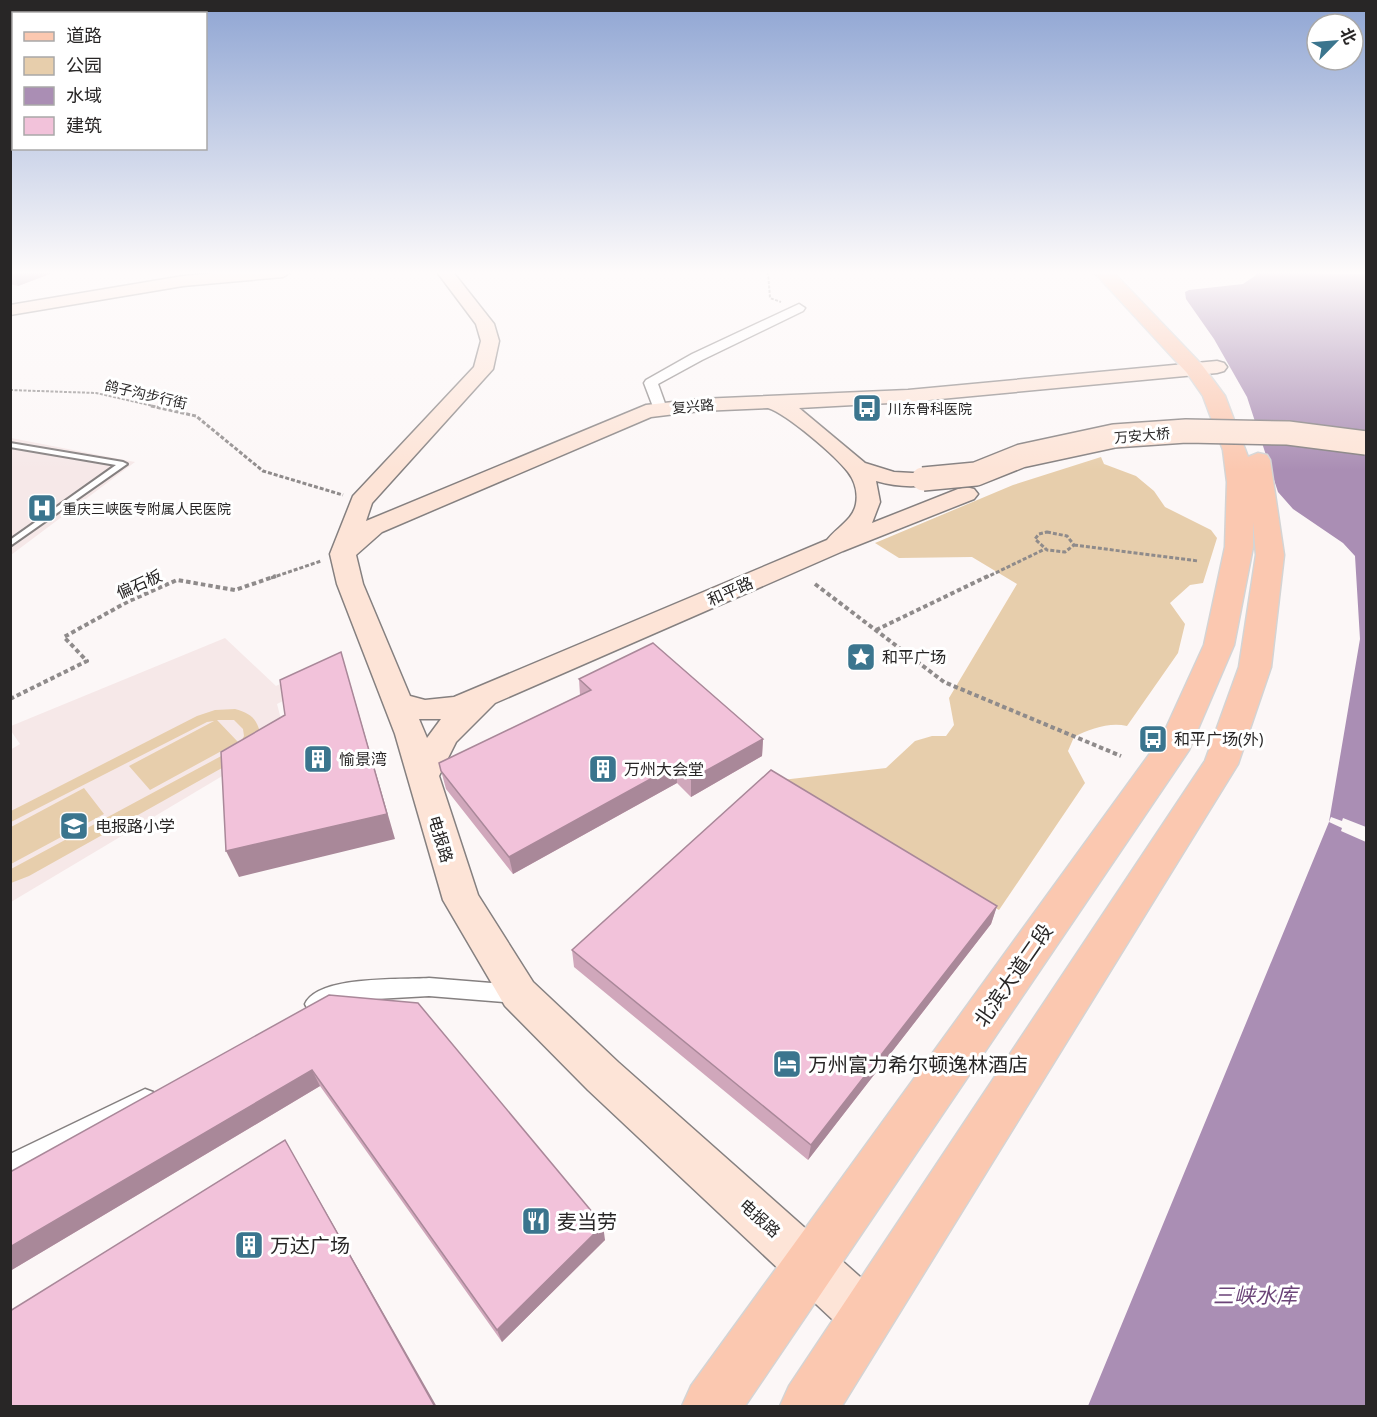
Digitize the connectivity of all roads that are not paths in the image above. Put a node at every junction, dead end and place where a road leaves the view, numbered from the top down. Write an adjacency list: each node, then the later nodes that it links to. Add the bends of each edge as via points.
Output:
1 (489, 338): 15 (main road, via 483,369)
2 (736, 338): 8 (street, via 651,383)
3 (1174, 338): 5 (main road)
4 (1181, 338): 5 (main road)
5 (1206, 368): 7 (main road, 复兴路); 19 (main road, via 1235,450); 19 (main road, via 1238,402 1257,455)
6 (765, 400): 7 (main road, 复兴路); 8 (main road, 复兴路); 9 (main road)
7 (840, 400): 9 (main road, via 805,410)
8 (660, 409): 16 (main road, 复兴路, via 646,411)
9 (802, 419): 13 (main road)
10 (1366, 443): 13 (main road, 万安大桥, bridge, via 1277,433 1186,431 1114,436 1021,456 976,474 893,479)
11 (10, 445): 17 (lane, via 123,464)
12 (1366, 450): 14 (main road, 万安大桥, via 1255,441 1130,445 1073,456)
13 (858, 468): 18 (main road, via 866,483 868,502 862,518)
14 (966, 494): 18 (main road, 和平路)
15 (361, 502): 16 (main road, via 363,513 370,518 382,519); 20 (main road)
16 (407, 511): 20 (main road, 复兴路, via 373,526)
17 (10, 544)
18 (834, 546): 21 (main road, 和平路)
19 (1255, 551): 28 (main road, 北滨大道二段, via 1177,741); 29 (main road, via 1255,667 1221,764)
20 (343, 554): 22 (main road, 电报路, via 350,584)
21 (496, 693): 22 (main road, 和平路, via 458,707 425,710); 23 (main road, 和平路, via 458,718 439,741)
22 (398, 704): 23 (main road, 电报路)
23 (422, 778): 24 (main road, 电报路, via 461,900)
24 (519, 994): 25 (street, via 429,987 338,992); 28 (main road, 电报路)
25 (296, 1015)
26 (162, 1090): 27 (street)
27 (10, 1166)
28 (810, 1265): 29 (main road, 电报路); 30 (main road, 北滨大道二段)
29 (867, 1317): 31 (main road)
30 (711, 1407)
31 (809, 1407)

